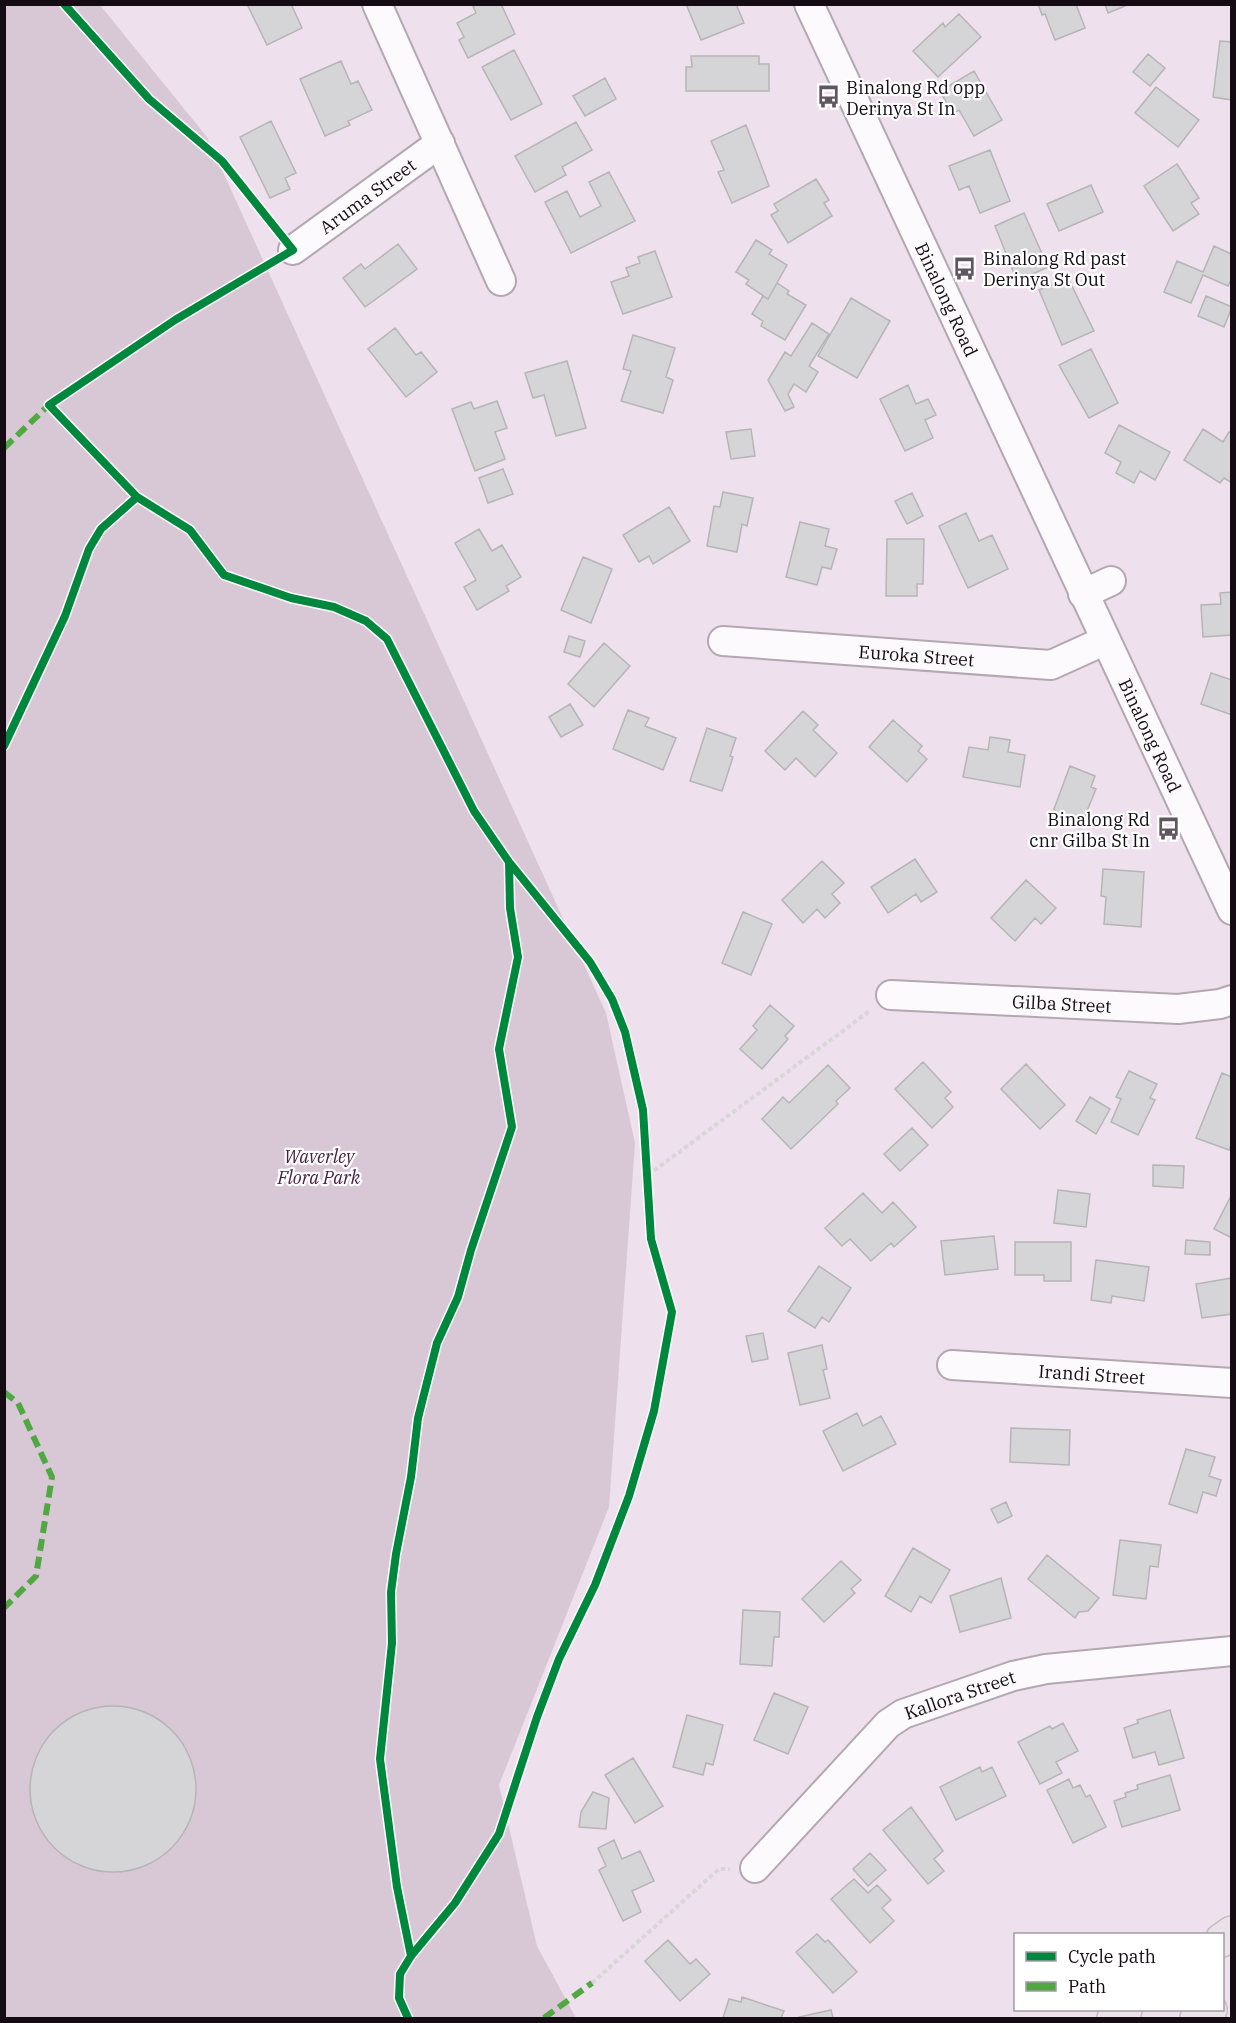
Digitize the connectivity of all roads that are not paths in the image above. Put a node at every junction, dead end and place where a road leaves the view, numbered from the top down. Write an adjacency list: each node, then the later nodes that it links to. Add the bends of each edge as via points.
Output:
1 (377, 4): 3 (street)
2 (816, 7): 7 (street, Binalong Road)
3 (440, 143): 4 (street, Aruma Street); 5 (street)
4 (293, 250)
5 (501, 281)
6 (1111, 581): 7 (street)
7 (1083, 594): 9 (street, Binalong Road)
8 (723, 641): 9 (street, Euroka Street, via 1051,665)
9 (1104, 641): 10 (street, Binalong Road)
10 (1232, 910)
11 (891, 995): 12 (street, Gilba Street, via 1178,1009)
12 (1232, 1000)
13 (952, 1365): 14 (street, Irandi Street)
14 (1232, 1383)
15 (1232, 1651): 16 (street, Kallora Street, via 1046,1669 1013,1676 903,1714 888,1724)
16 (755, 1868)

